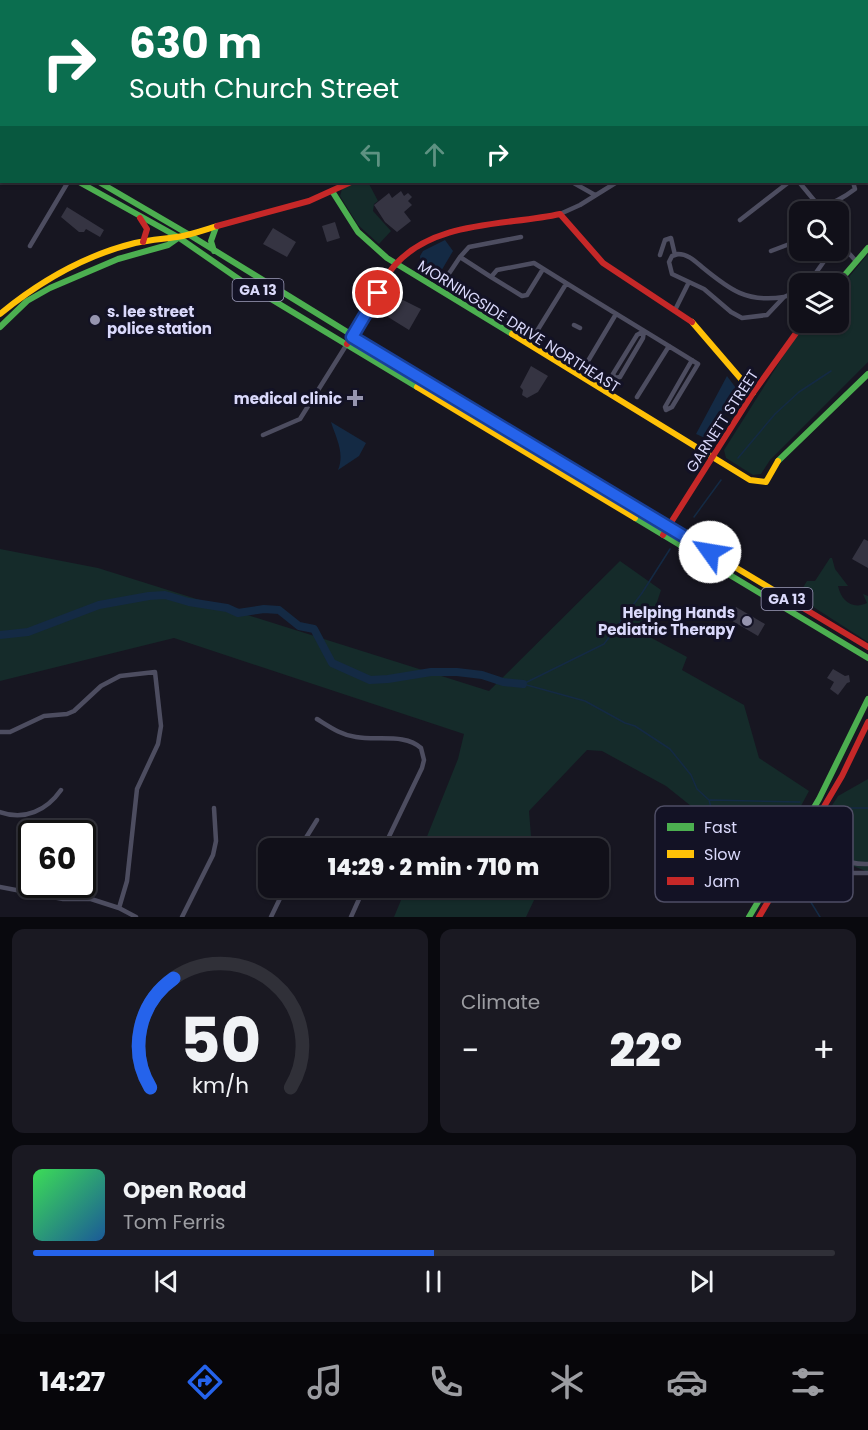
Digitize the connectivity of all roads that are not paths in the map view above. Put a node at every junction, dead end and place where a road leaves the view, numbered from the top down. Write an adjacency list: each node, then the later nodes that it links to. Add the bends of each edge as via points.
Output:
1 (67, 183): 21 (street)
2 (81, 183): 12 (main road, GA 13)
3 (101, 183): 16 (main road, GA 13)
4 (349, 183): 10 (main road)
5 (574, 183): 11 (street)
6 (614, 183): 11 (street)
7 (788, 183): 14 (street)
8 (800, 183): 9 (street, via 823,206 849,194 855,189)
9 (854, 183)
10 (332, 191): 15 (main road); 30 (main road, MORNINGSIDE DRIVE NORTHEAST, via 358,232)
11 (595, 195): 13 (street)
12 (133, 212): 17 (main road, GA 13); 19 (main road, via 148,229)
13 (560, 214): 30 (main road, via 432,238 418,243); 38 (main road, via 603,263)
14 (740, 220)
15 (216, 227): 16 (main road); 25 (main road, via 211,241)
16 (188, 234): 17 (main road); 25 (main road, GA 13)
17 (178, 237): 19 (main road); 41 (main road, via 168,245 118,259 50,288 27,301); 45 (main road, GA 13)
18 (521, 237): 28 (street, via 469,247)
19 (143, 242): 39 (main road, via 64,270 32,288)
20 (789, 244): 23 (street)
21 (30, 246)
22 (868, 248): 29 (main road)
23 (771, 251)
24 (849, 253): 29 (street)
25 (219, 255): 44 (main road, GA 13)
26 (660, 255): 27 (street, via 665,240 671,238)
27 (675, 255): 34 (street, via 669,262 672,274); 37 (street, via 689,257 741,295 763,300)
28 (460, 257): 33 (street); 35 (street, via 448,275 450,281 532,331 537,331)
29 (856, 261): 32 (main road)
30 (396, 264): 44 (main road); 55 (main road, MORNINGSIDE DRIVE NORTHEAST)
31 (543, 269): 33 (street, via 534,262 497,270); 33 (street, via 527,295 522,296); 35 (street)
32 (846, 273)
33 (490, 277)
34 (689, 282): 37 (street, via 742,318 767,315); 38 (street)
35 (566, 284): 40 (street)
36 (789, 295): 37 (street)
37 (784, 297)
38 (675, 310): 56 (main road, via 704,332)
39 (0, 314)
40 (616, 314): 42 (street); 50 (street)
41 (0, 327)
42 (644, 331): 46 (street); 47 (street, via 637,335); 48 (street)
43 (796, 333): 56 (main road, GARNETT STREET)
44 (352, 337): 45 (main road); 60 (main road, GA 13)
45 (347, 344): 58 (street, via 300,419); 61 (main road, GA 13)
46 (669, 346): 49 (street); 57 (street)
47 (625, 355): 48 (street); 52 (street, via 613,374)
48 (631, 358): 52 (street, via 620,377)
49 (692, 360): 53 (street); 54 (street, via 698,364)
50 (588, 361)
51 (868, 374): 59 (main road, MORNINGSIDE DRIVE NORTHEAST, via 787,451 766,482 750,480)
52 (615, 378): 55 (street)
53 (676, 387): 54 (street); 54 (street, via 666,410 670,410)
54 (682, 390)
55 (605, 392): 59 (main road, MORNINGSIDE DRIVE NORTHEAST)
56 (753, 393): 59 (main road, GARNETT STREET)
57 (637, 397)
58 (263, 435)
59 (714, 457): 60 (main road, GARNETT STREET)
60 (669, 526): 61 (main road, GARNETT STREET); 62 (main road, GA 13)
61 (663, 535): 63 (main road, GA 13)
62 (868, 647)
63 (868, 660)
64 (868, 699): 69 (main road)
65 (317, 719): 75 (street, via 343,734 377,740 407,739 421,748 422,768)
66 (868, 722): 70 (main road)
67 (0, 732): 83 (street, via 10,732 44,716 75,711 101,686 120,676 155,672 161,726 158,744 137,789 127,881)
68 (61, 790): 72 (street, via 51,804 36,812 19,816)
69 (815, 806)
70 (825, 806)
71 (214, 808): 85 (street, via 213,855)
72 (0, 812)
73 (318, 820): 74 (street)
74 (306, 838)
75 (388, 838)
76 (853, 863): 77 (street)
77 (868, 864)
78 (0, 887): 83 (street, via 63,899 91,899)
79 (280, 898): 86 (street)
80 (360, 898): 87 (street)
81 (757, 902): 88 (main road)
82 (768, 902): 89 (main road)
83 (119, 908): 84 (street)
84 (136, 917)
85 (182, 917)
86 (271, 917)
87 (351, 917)
88 (748, 917)
89 (759, 917)

